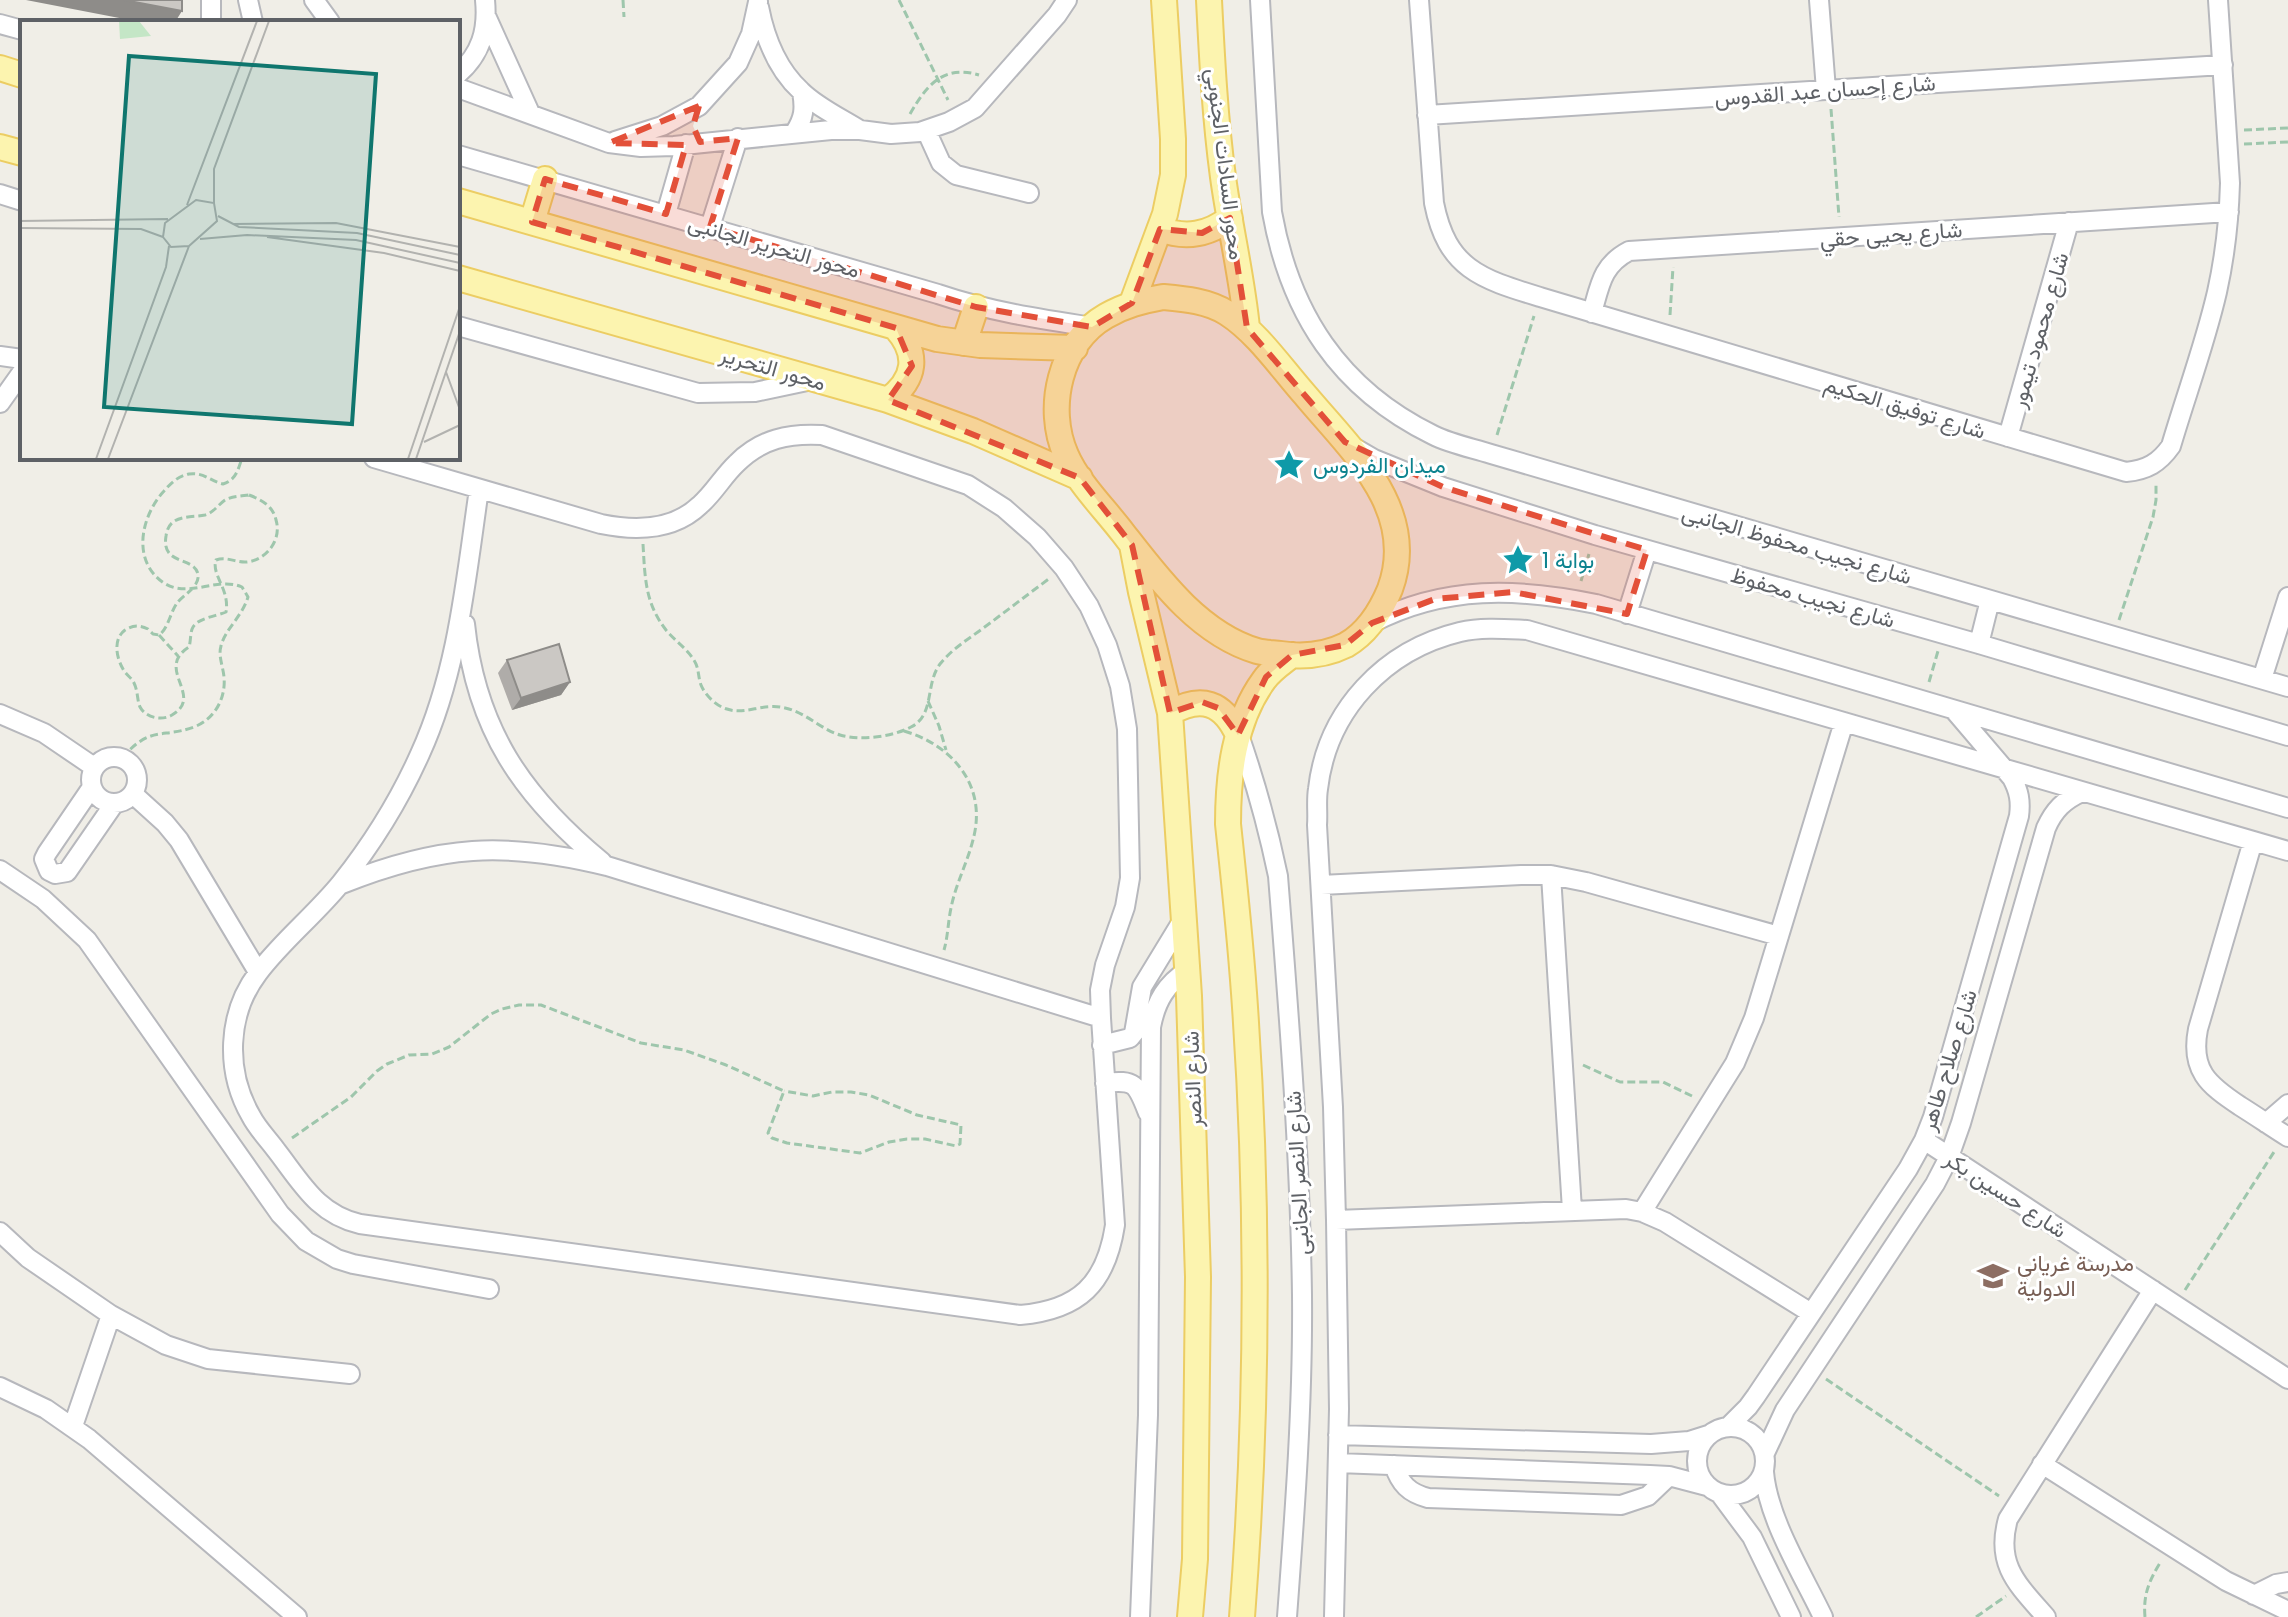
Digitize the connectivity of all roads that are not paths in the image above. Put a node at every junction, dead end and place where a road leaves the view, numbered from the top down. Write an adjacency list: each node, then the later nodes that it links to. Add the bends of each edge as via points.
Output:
1 (248, 0): 12 (street)
2 (314, 0): 13 (street)
3 (1067, 0): 29 (street, via 975,108)
4 (1164, 0): 49 (main road, محور السادات الجنوبي, via 1174,157)
5 (1209, 0): 45 (main road, محور السادات الجنوبي, via 1216,118)
6 (1260, 0): 74 (street, شارع نجيب محفوظ الجانبى, via 1272,212 1286,272 1331,354 1379,401 1436,437)
7 (1419, 0): 27 (street, شارع توفيق الحكيم)
8 (1819, 0): 23 (street)
9 (2218, 0): 17 (street)
10 (758, 1): 16 (street); 20 (street, via 767,39)
11 (486, 9): 19 (street, via 484,38); 26 (street)
12 (253, 20)
13 (329, 20)
14 (0, 24): 15 (street)
15 (20, 29)
16 (738, 63): 20 (street, via 754,58 771,61); 25 (street)
17 (2223, 65): 23 (street, شارع إحسان عبد القدوس); 43 (street)
18 (0, 68): 21 (main road)
19 (460, 72)
20 (785, 72): 24 (street)
21 (20, 74)
22 (460, 89): 26 (street)
23 (1828, 90): 27 (street, شارع إحسان عبد القدوس)
24 (802, 92): 28 (street); 30 (street, via 803,120)
25 (699, 106): 32 (street, via 693,126); 33 (street, via 662,126)
26 (530, 113): 33 (street)
27 (1427, 115): 53 (street, شارع توفيق الحكيم, via 1438,225 1461,261 1498,284)
28 (860, 130): 29 (street); 30 (street)
29 (926, 130): 39 (street, via 941,163 956,175)
30 (795, 132): 31 (street)
31 (738, 138): 32 (street); 48 (street)
32 (706, 141): 34 (street)
33 (609, 143): 34 (street)
34 (686, 144): 44 (street)
35 (0, 147): 36 (main road)
36 (20, 152)
37 (460, 156): 38 (street, محور التحرير الجانبى)
38 (545, 179): 44 (street, محور التحرير الجانبى); 46 (main road)
39 (1029, 193)
40 (0, 194): 41 (street)
41 (20, 200)
42 (460, 202): 46 (main road)
43 (2229, 212): 47 (street, شارع يحيى حقي); 66 (street, شارع توفيق الحكيم, via 2216,296 2171,446 2163,457 2126,472)
44 (666, 214): 48 (street, محور التحرير الجانبى)
45 (1230, 218): 49 (main road, via 1202,233); 57 (main road, محور السادات الجنوبي)
46 (532, 222): 56 (main road)
47 (2069, 222): 53 (street, شارع يحيى حقي, via 1629,251 1608,266); 66 (street, شارع محمود تيمور)
48 (710, 227): 52 (street, محور التحرير الجانبى)
49 (1160, 229): 51 (main road, محور السادات الجنوبي)
50 (460, 279): 63 (main road, محور التحرير)
51 (1132, 303): 55 (main road); 57 (main road, via 1163,297 1195,300 1224,311)
52 (976, 307): 55 (street, محور التحرير الجانبى); 58 (main road)
53 (1592, 313): 66 (street, شارع توفيق الحكيم)
54 (460, 327): 63 (street, via 698,393 755,392)
55 (1092, 327): 59 (main road)
56 (896, 328): 58 (main road); 64 (main road, via 911,352 912,366 908,380)
57 (1247, 328): 67 (main road)
58 (964, 343): 59 (main road)
59 (1075, 348): 69 (main road, via 1059,383 1056,407 1066,456)
60 (0, 356): 61 (street)
61 (20, 359)
62 (20, 375): 65 (street)
63 (812, 380): 64 (main road, محور التحرير)
64 (888, 400): 69 (main road, محور التحرير)
65 (0, 403)
66 (2008, 437)
67 (1345, 442): 72 (street, شارع نجيب محفوظ, via 1413,476); 77 (main road, via 1375,480 1395,526 1394,577)
68 (381, 460): 70 (street)
69 (1080, 478): 71 (main road)
70 (479, 489): 75 (street); 106 (street, via 627,530 653,528 699,507 755,448 799,433 822,435 968,485 1004,508 1064,568 1089,606 1120,686 1127,729 1130,878 1105,965)
71 (1132, 545): 79 (main road, via 1204,622 1257,651); 83 (main road, شارع النصر)
72 (1647, 550): 76 (street); 78 (street, شارع نجيب محفوظ)
73 (2288, 597): 80 (street)
74 (1990, 600): 78 (street); 80 (street, شارع نجيب محفوظ الجانبى)
75 (463, 603): 97 (street, via 467,647 493,732 541,806); 100 (street, via 443,692 421,753 370,844)
76 (1627, 614): 77 (street, via 1553,595 1513,592 1435,599); 82 (street)
77 (1372, 623): 79 (main road, via 1345,645 1316,655)
78 (1979, 644): 87 (street, شارع نجيب محفوظ)
79 (1292, 655): 86 (main road, via 1266,677)
80 (2262, 679): 81 (street, شارع نجيب محفوظ الجانبى)
81 (2288, 687)
82 (1954, 710): 89 (street, شارع صلاح طاهر); 94 (street)
83 (1170, 713): 86 (main road, via 1202,702 1231,719); 102 (main road, شارع النصر)
84 (0, 714): 88 (street, via 44,733)
85 (1844, 722): 89 (street); 101 (street, via 1527,630 1495,628 1432,641 1376,674 1336,727 1318,790); 103 (street)
86 (1238, 735): 144 (main road, via 1228,824 1244,991 1254,1221 1252,1451); 145 (street, شارع النصر الجانبى, via 1278,876 1299,1191 1300,1421)
87 (2288, 736)
88 (94, 767): 90 (street); 92 (street, via 107,757 128,761 137,773)
89 (2003, 769): 91 (street); 113 (street, شارع صلاح طاهر, via 2018,790 2019,816)
90 (92, 787): 93 (street, via 100,799); 93 (street, via 47,853 49,871 67,872)
91 (2082, 792): 95 (street); 114 (street, شارع صلاح طاهر, via 2059,806 2046,828)
92 (133, 794): 93 (street); 105 (street, via 179,840)
93 (114, 804)
94 (2288, 808)
95 (2253, 841): 96 (street); 111 (street, via 2198,1029 2196,1055 2215,1090)
96 (2288, 851)
97 (607, 866): 100 (street, via 562,855 471,850 426,856); 106 (street)
98 (0, 870): 119 (street, via 43,899 87,940 280,1214 306,1241 353,1264)
99 (1551, 875): 101 (street); 103 (street); 115 (street)
100 (339, 885): 105 (street)
101 (1321, 885): 117 (street)
102 (1184, 918): 104 (main road, شارع النصر); 107 (street, via 1142,987 1134,1033)
103 (1779, 936): 116 (street, via 1746,1041)
104 (1188, 970): 110 (street, via 1166,988 1154,1013); 143 (main road, شارع النصر, via 1198,1277)
105 (258, 972): 108 (street, via 233,1033 235,1077 242,1098 315,1201 342,1220 1020,1315 1044,1313 1077,1297 1102,1272 1111,1249 1115,1225)
106 (1101, 1018): 107 (street)
107 (1102, 1045): 108 (street)
108 (1105, 1083): 110 (street, via 1132,1083)
109 (2288, 1104): 111 (street)
110 (1151, 1119): 142 (street)
111 (2266, 1123): 112 (street)
112 (2286, 1136)
113 (1924, 1140): 114 (street, شارع حسين بكر); 121 (street, شارع صلاح طاهر)
114 (1949, 1157): 120 (street, شارع حسين بكر); 131 (street, شارع صلاح طاهر, via 1785,1410)
115 (1572, 1210): 116 (street); 117 (street)
116 (1642, 1212): 121 (street)
117 (1336, 1220): 128 (street)
118 (0, 1232): 122 (street, via 28,1258)
119 (489, 1289)
120 (2153, 1290): 124 (street, شارع حسين بكر); 133 (street)
121 (1811, 1313): 127 (street, شارع صلاح طاهر, via 1748,1407)
122 (111, 1315): 123 (street, via 166,1345 208,1359); 126 (street)
123 (350, 1374)
124 (2288, 1379)
125 (0, 1387): 126 (street)
126 (73, 1426): 141 (street)
127 (1728, 1427): 129 (street); 131 (street, via 1754,1436)
128 (1338, 1435): 130 (street); 132 (street)
129 (1708, 1435): 130 (street, via 1651,1444); 137 (street, via 1697,1466)
130 (1452, 1438): 135 (street)
131 (1764, 1462): 137 (street, via 1747,1492); 148 (street, via 1774,1515)
132 (1338, 1463): 134 (street); 146 (street)
133 (2042, 1464): 139 (street); 149 (street, via 2008,1519 2003,1547 2011,1575)
134 (1394, 1465): 135 (street); 136 (street, via 1405,1488 1443,1499 1621,1505 1648,1496)
135 (1452, 1467): 136 (street)
136 (1669, 1476): 137 (street)
137 (1714, 1490): 147 (street, via 1752,1537)
138 (2288, 1582): 139 (street)
139 (2254, 1595): 140 (street)
140 (2288, 1611)
141 (297, 1617)
142 (1140, 1617)
143 (1190, 1617)
144 (1242, 1617)
145 (1287, 1617)
146 (1334, 1617)
147 (1791, 1617)
148 (1823, 1617)
149 (2046, 1617)

